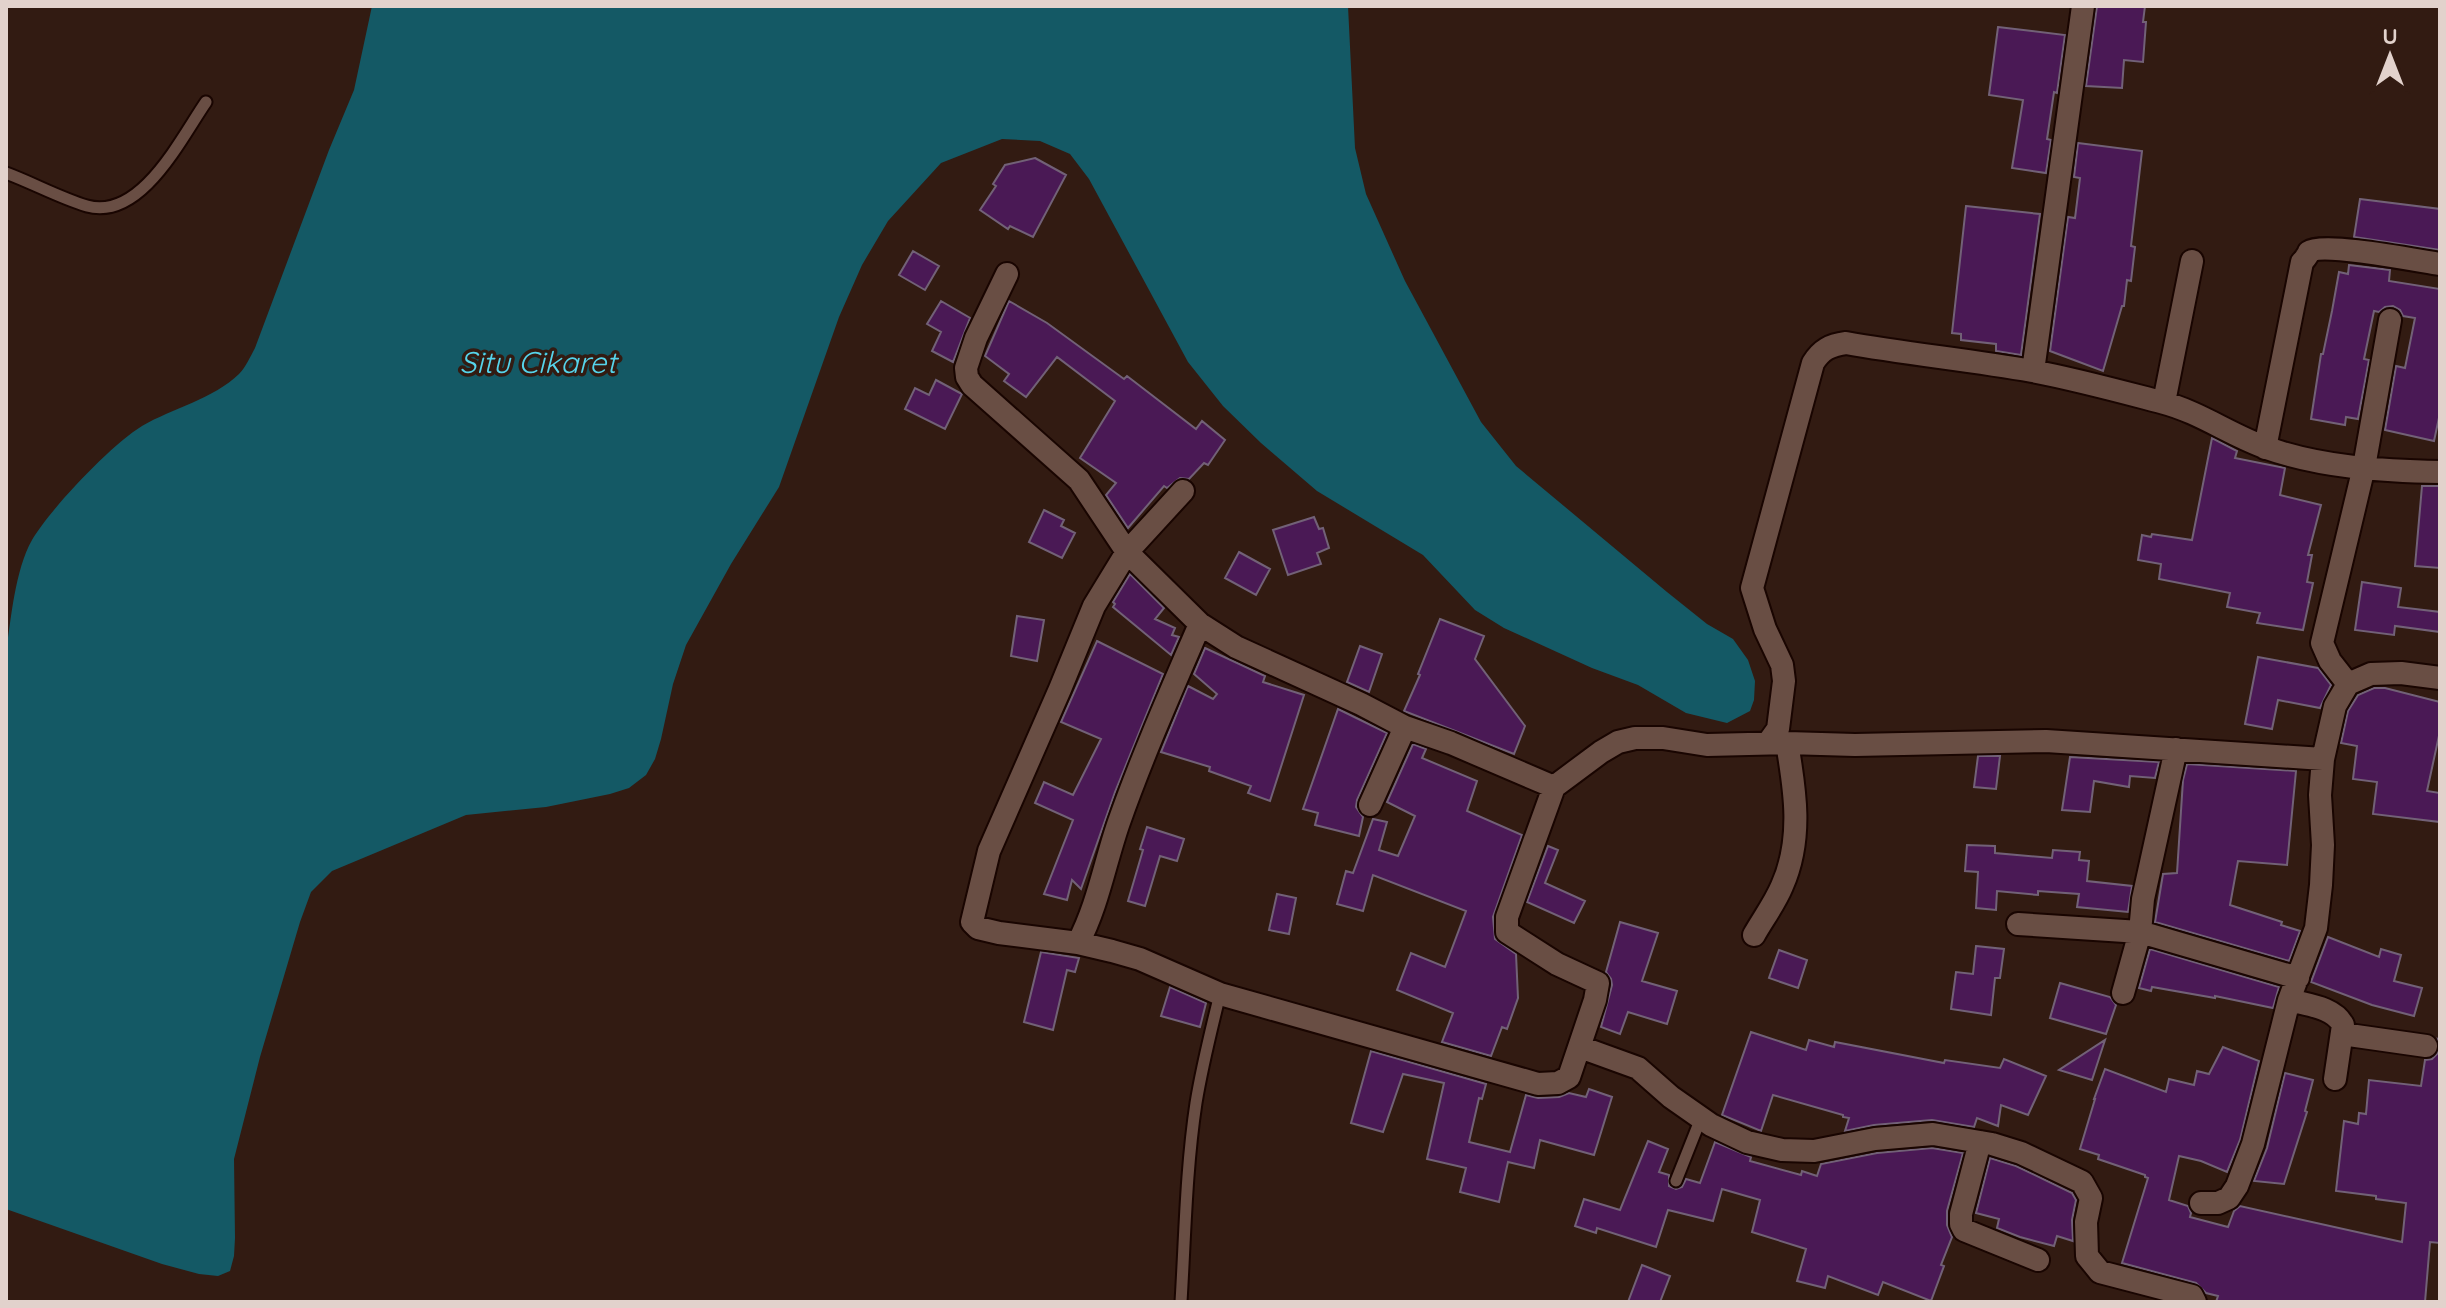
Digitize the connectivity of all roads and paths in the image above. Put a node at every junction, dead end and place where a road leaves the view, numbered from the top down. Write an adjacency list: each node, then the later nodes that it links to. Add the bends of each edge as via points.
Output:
1 (2083, 6): 8 (street)
2 (206, 102): 3 (lane, via 157,174 132,199 112,207 90,207)
3 (6, 173)
4 (2192, 261): 9 (street)
5 (2440, 264): 10 (street, via 2364,252 2309,252 2302,262)
6 (1007, 274): 14 (street, via 976,338 967,377 1079,480)
7 (2390, 320): 11 (street)
8 (2033, 371): 9 (street); 19 (street, via 1846,343 1819,354 1752,588 1782,665)
9 (2164, 402): 10 (street)
10 (2265, 448): 11 (street)
11 (2364, 467): 12 (street); 17 (street, via 2322,643)
12 (2440, 472)
13 (1183, 491): 14 (street)
14 (1127, 552): 15 (street); 27 (street, via 1094,606 989,851 973,912 978,928)
15 (1200, 624): 18 (street, via 1236,647); 27 (street, via 1147,746)
16 (2440, 678): 17 (street, via 2371,674)
17 (2348, 684): 21 (street, via 2335,706)
18 (1405, 727): 22 (street); 23 (street)
19 (1778, 743): 20 (street, via 2046,741); 22 (street, via 1707,745 1635,738 1601,752); 26 (street, via 1796,793 1794,845 1782,887)
20 (2176, 749): 21 (street); 25 (street)
21 (2323, 759): 28 (street, via 2321,885 2316,928)
22 (1554, 787): 34 (street, via 1505,925 1507,932 1541,954 1598,983)
23 (1370, 805)
24 (2018, 924): 25 (street)
25 (2140, 932): 28 (street); 29 (street)
26 (1754, 935)
27 (1078, 943): 30 (street, via 1140,959)
28 (2298, 978): 31 (street)
29 (2123, 993)
30 (1220, 994): 34 (street, via 1538,1084 1569,1077); 42 (lane, via 1196,1105)
31 (2289, 1000): 32 (street, via 2329,1011 2343,1025); 39 (street, via 2253,1144 2237,1186 2229,1198)
32 (2342, 1034): 33 (street); 35 (street)
33 (2426, 1046)
34 (1580, 1047): 36 (street, via 1638,1068)
35 (2335, 1079)
36 (1701, 1118): 37 (street, via 1747,1142 1782,1150 1814,1151 1933,1134); 38 (lane)
37 (1980, 1142): 40 (street, via 1961,1224 1964,1230); 41 (street, via 2021,1153 2082,1182 2091,1198 2087,1256 2100,1272)
38 (1676, 1181)
39 (2201, 1203)
40 (2038, 1260)
41 (2193, 1300)
42 (1181, 1302)

